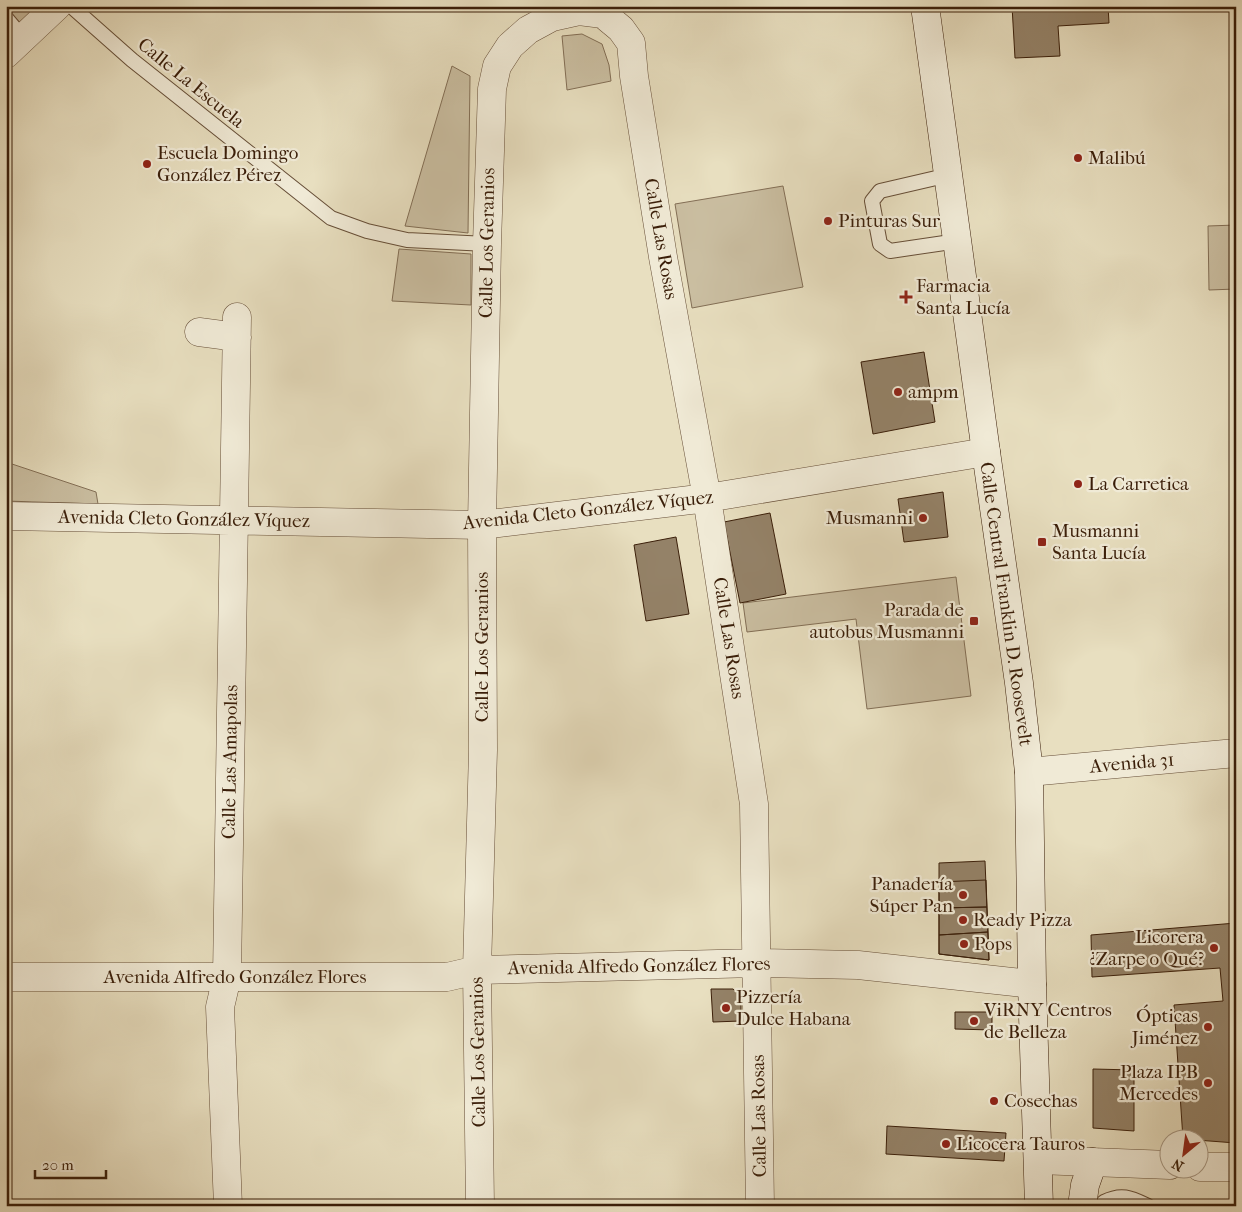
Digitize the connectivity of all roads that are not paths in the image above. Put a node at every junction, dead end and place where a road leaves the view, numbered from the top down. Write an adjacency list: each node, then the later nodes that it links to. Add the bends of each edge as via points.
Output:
1 (57, 6): 4 (street)
2 (70, 6): 8 (lane, Calle La Escuela, via 132,60 331,218 407,240)
3 (925, 6): 6 (street, Calle Central Franklin D. Roosevelt)
4 (10, 43)
5 (492, 89): 8 (street, Calle Los Geranios); 11 (street, Calle Las Rosas, via 497,66 510,46 528,30 552,17 579,11 602,14 621,29 631,43 663,257)
6 (949, 175): 7 (street, Calle Central Franklin D. Roosevelt); 7 (lane, via 880,191 872,200 880,244 890,251)
7 (958, 241): 10 (street, Calle Central Franklin D. Roosevelt)
8 (487, 244): 14 (street, Calle Los Geranios)
9 (199, 332): 13 (street, Calle Las Amapolas, via 237,327)
10 (986, 452): 11 (street, Avenida Cleto González Víquez); 16 (street, Calle Central Franklin D. Roosevelt, via 1019,683)
11 (707, 498): 14 (street, Avenida Cleto González Víquez); 17 (street, Calle Las Rosas, via 754,804)
12 (6, 516): 13 (street, Avenida Cleto González Víquez)
13 (234, 520): 14 (street, Avenida Cleto González Víquez); 20 (street, Calle Las Amapolas)
14 (482, 525): 18 (street, Calle Los Geranios, via 483,750)
15 (1236, 753): 16 (street, Avenida 31)
16 (1028, 772): 21 (street, Calle Central Franklin D. Roosevelt)
17 (757, 963): 18 (street, Avenida Alfredo González Flores); 21 (street, Avenida Alfredo González Flores, via 858,965); 29 (street, Calle Las Rosas)
18 (477, 970): 20 (street, Avenida Alfredo González Flores, via 447,977); 28 (street, Calle Los Geranios)
19 (6, 977): 20 (street, Avenida Alfredo González Flores)
20 (227, 977): 27 (street, Calle Las Amapolas, via 220,1007)
21 (1032, 984): 22 (street, Calle Central Franklin D. Roosevelt)
22 (1038, 1160): 23 (street); 30 (street, Calle Central Franklin D. Roosevelt)
23 (1093, 1162): 24 (street); 31 (street)
24 (1160, 1165)
25 (1210, 1167): 26 (street)
26 (1236, 1167)
27 (228, 1206)
28 (480, 1206)
29 (760, 1206)
30 (1039, 1206)
31 (1082, 1206)
32 (1103, 1206): 33 (lane, via 1104,1202 1125,1196)
33 (1148, 1206)

